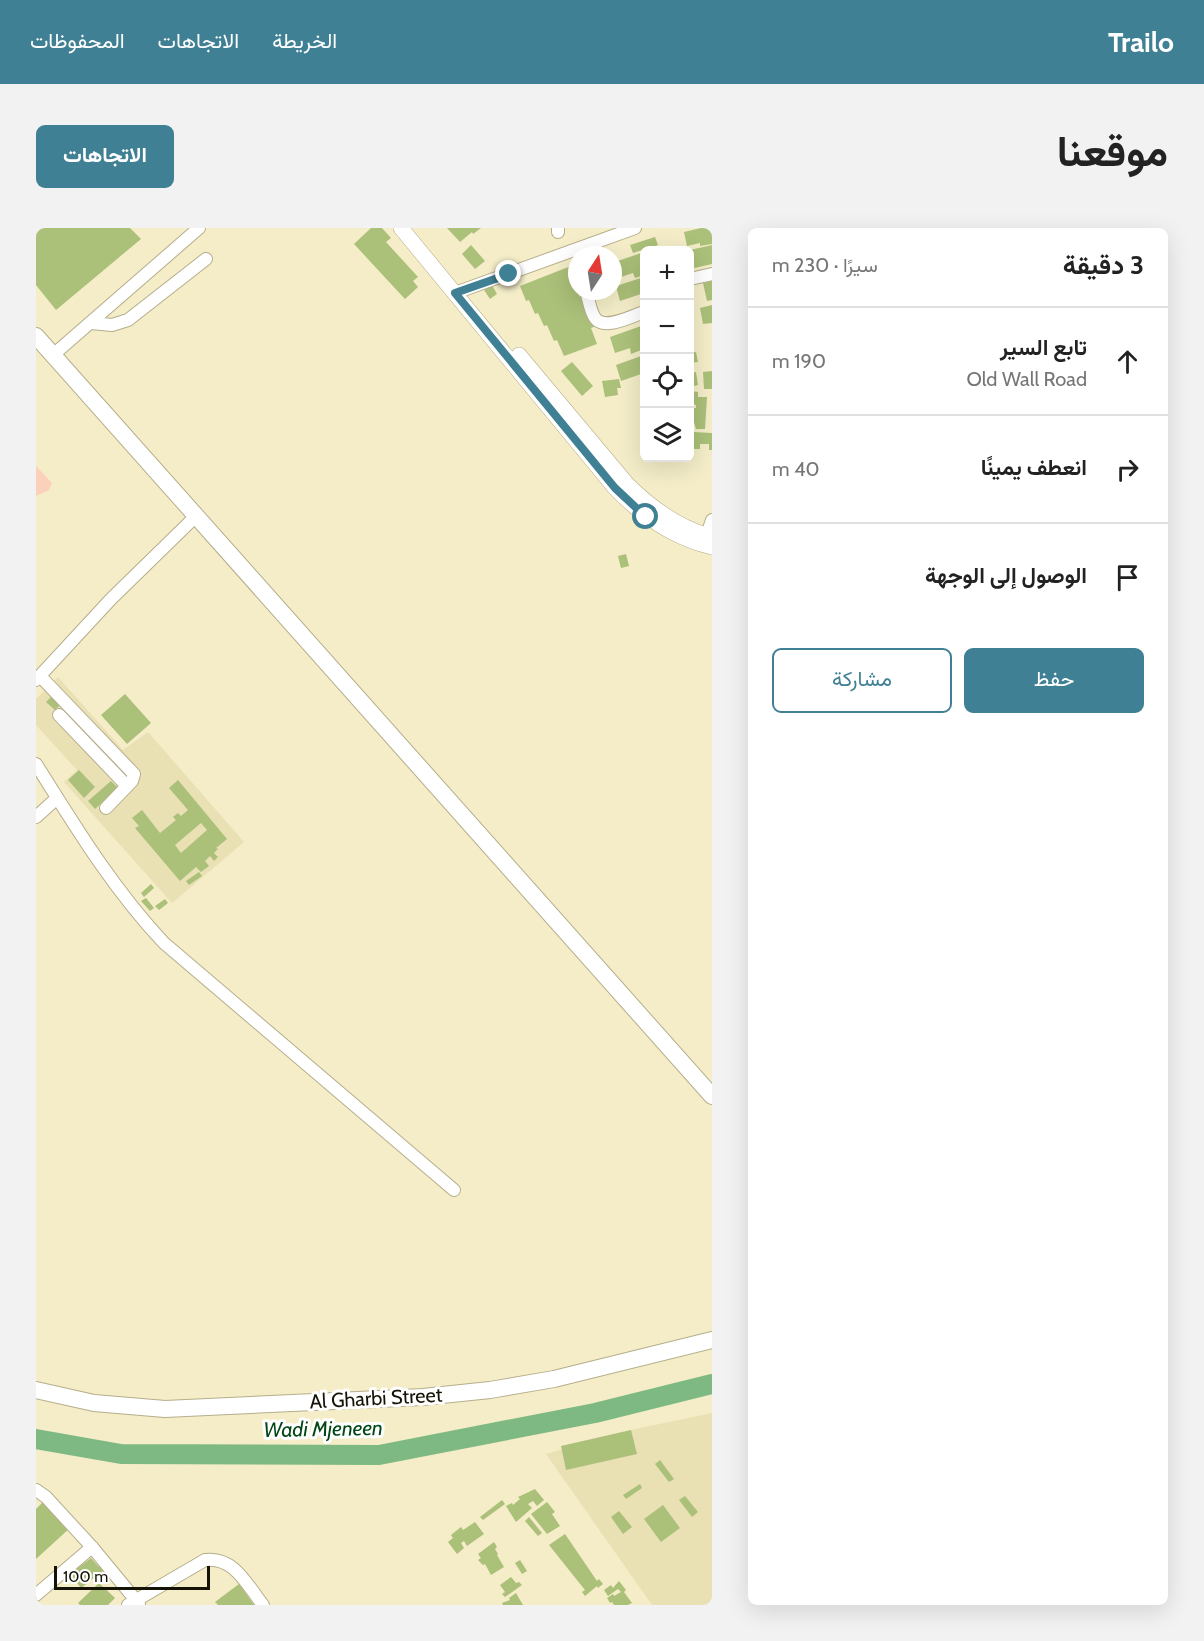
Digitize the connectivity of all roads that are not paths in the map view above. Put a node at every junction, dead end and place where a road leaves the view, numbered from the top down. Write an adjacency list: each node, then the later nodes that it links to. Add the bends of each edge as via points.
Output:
1 (200, 228): 13 (street)
2 (401, 228): 10 (main road)
3 (414, 228): 10 (main road)
4 (635, 228): 5 (street)
5 (594, 246)
6 (568, 257): 10 (street)
7 (206, 259): 13 (street, via 135,316 112,325)
8 (712, 274): 9 (street)
9 (694, 278)
10 (460, 292): 18 (main road, via 641,498)
11 (588, 300): 12 (street, via 599,323)
12 (640, 314)
13 (91, 323): 15 (street)
14 (36, 336): 15 (highway)
15 (53, 355): 16 (highway)
16 (195, 517): 19 (street); 26 (highway)
17 (712, 520): 18 (street)
18 (709, 541)
19 (38, 678): 22 (street, via 132,771 134,778)
20 (59, 715): 22 (street)
21 (36, 764): 23 (street)
22 (127, 786): 24 (street)
23 (57, 798): 25 (street); 27 (street, via 106,873 164,943)
24 (106, 808)
25 (36, 817)
26 (712, 1096)
27 (454, 1190)
28 (712, 1330): 30 (highway)
29 (712, 1340): 30 (highway, Al Gharbi Street)
30 (695, 1344): 31 (highway, Al Gharbi Street, via 554,1379 423,1397 165,1409 94,1403)
31 (36, 1390)
32 (41, 1494): 33 (street); 34 (street)
33 (36, 1506)
34 (92, 1547): 35 (street); 36 (street)
35 (36, 1595)
36 (135, 1603): 37 (street, via 205,1560 216,1559 234,1568)
37 (263, 1605)

